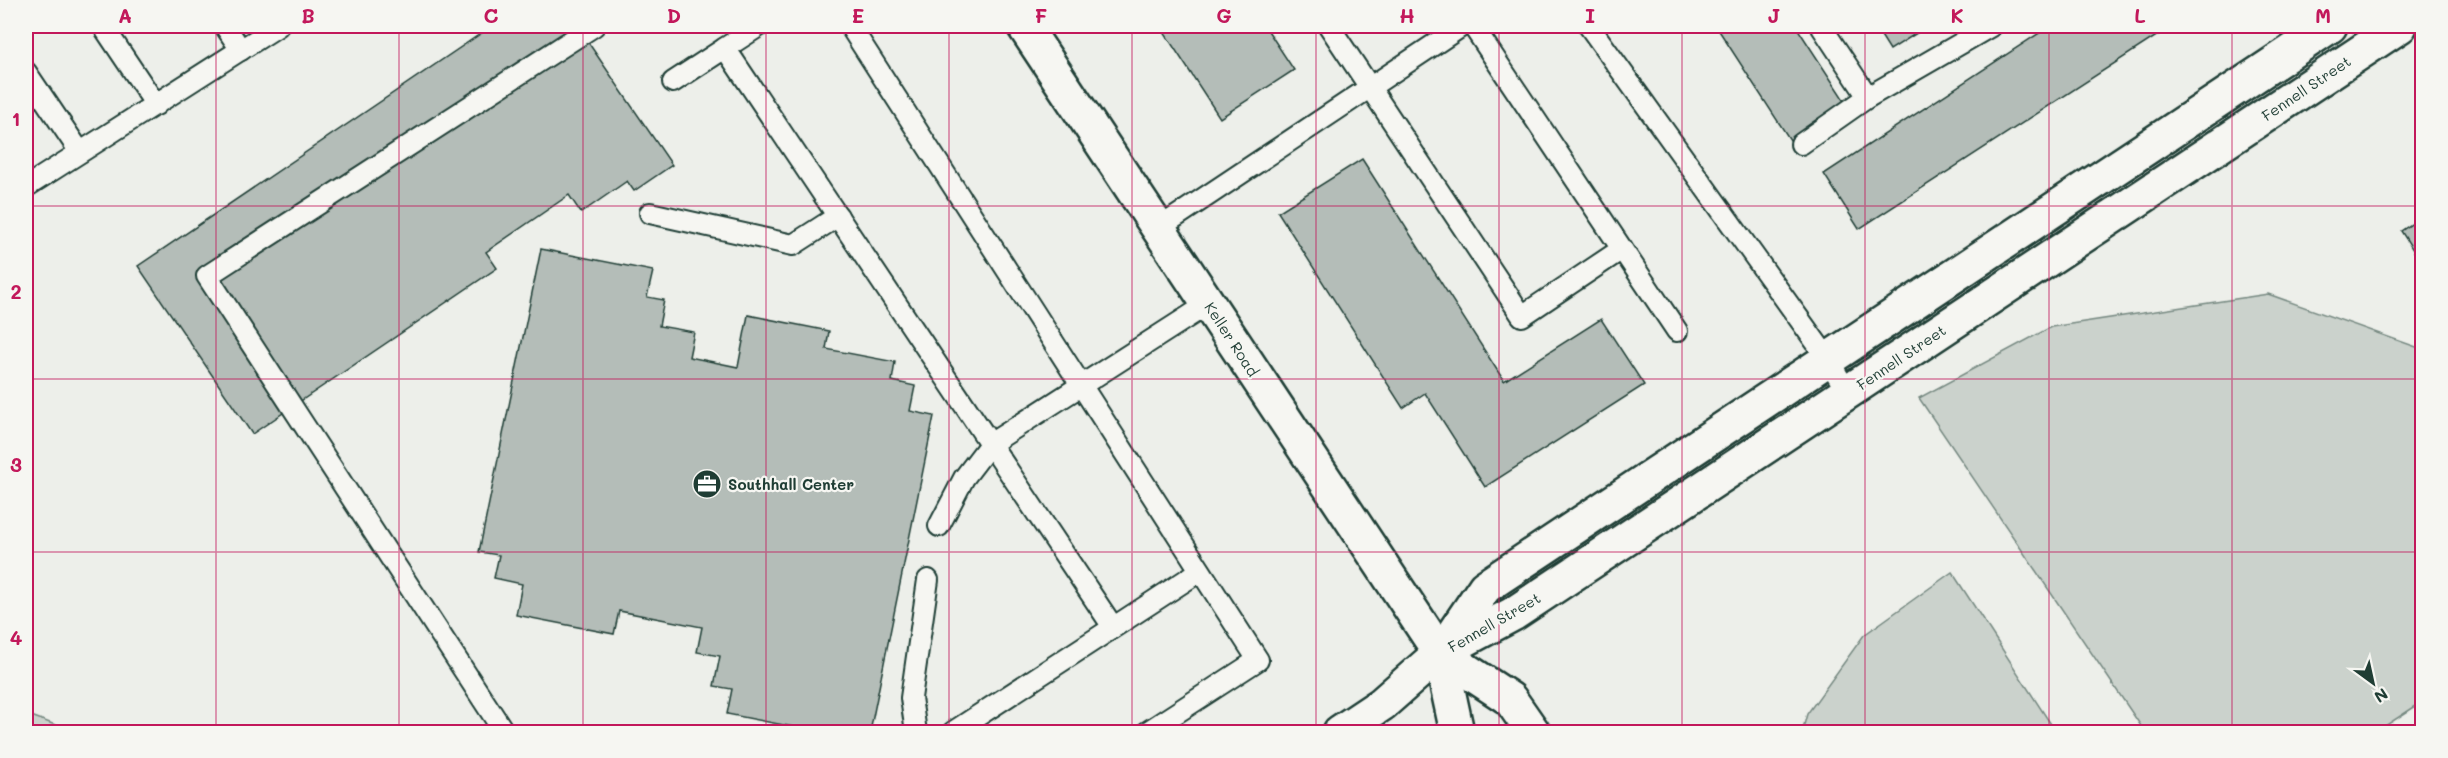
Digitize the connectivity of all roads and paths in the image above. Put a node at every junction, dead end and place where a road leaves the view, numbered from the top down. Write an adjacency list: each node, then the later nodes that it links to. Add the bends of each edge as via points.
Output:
1 (103, 26): 21 (lane)
2 (225, 26): 16 (lane)
3 (278, 26): 16 (lane)
4 (594, 26): 40 (lane, via 207,276)
5 (759, 26): 15 (lane)
6 (850, 26): 32 (lane)
7 (1024, 26): 27 (street, Keller Road)
8 (1329, 26): 19 (lane)
9 (1589, 26): 31 (lane)
10 (1821, 26): 20 (lane)
11 (1992, 26): 20 (lane)
12 (2330, 26): 31 (street, Fennell Street)
13 (2400, 26): 33 (street, Fennell Street)
14 (1461, 27): 19 (lane); 28 (lane)
15 (725, 48): 18 (lane); 26 (lane)
16 (241, 50): 21 (lane)
17 (26, 72): 23 (lane)
18 (673, 82)
19 (1370, 87): 27 (lane); 28 (lane, via 1522,316)
20 (1868, 97): 22 (lane)
21 (156, 105): 23 (lane)
22 (1801, 144)
23 (80, 152): 24 (lane)
24 (26, 187)
25 (650, 213): 26 (lane, via 793,245)
26 (838, 216): 34 (lane)
27 (1159, 228): 29 (street, Keller Road)
28 (1622, 249): 30 (lane)
29 (1208, 304): 32 (lane); 39 (street, Keller Road)
30 (1677, 330)
31 (1828, 359): 33 (lane); 39 (street, Fennell Street, via 1485,587)
32 (1081, 387): 34 (lane); 36 (lane)
33 (1847, 392): 39 (street, Fennell Street, via 1513,614)
34 (990, 444): 35 (lane, via 964,478); 38 (lane)
35 (939, 526)
36 (1200, 571): 38 (lane); 43 (lane, via 1258,660)
37 (928, 580): 41 (lane, via 911,698)
38 (1113, 627): 42 (lane)
39 (1440, 653): 44 (street, via 1382,704); 45 (street, Keller Road); 46 (street, Keller Road, via 1510,699)
40 (504, 732)
41 (916, 732)
42 (953, 732)
43 (1147, 732)
44 (1340, 732)
45 (1457, 732)
46 (1533, 732)

